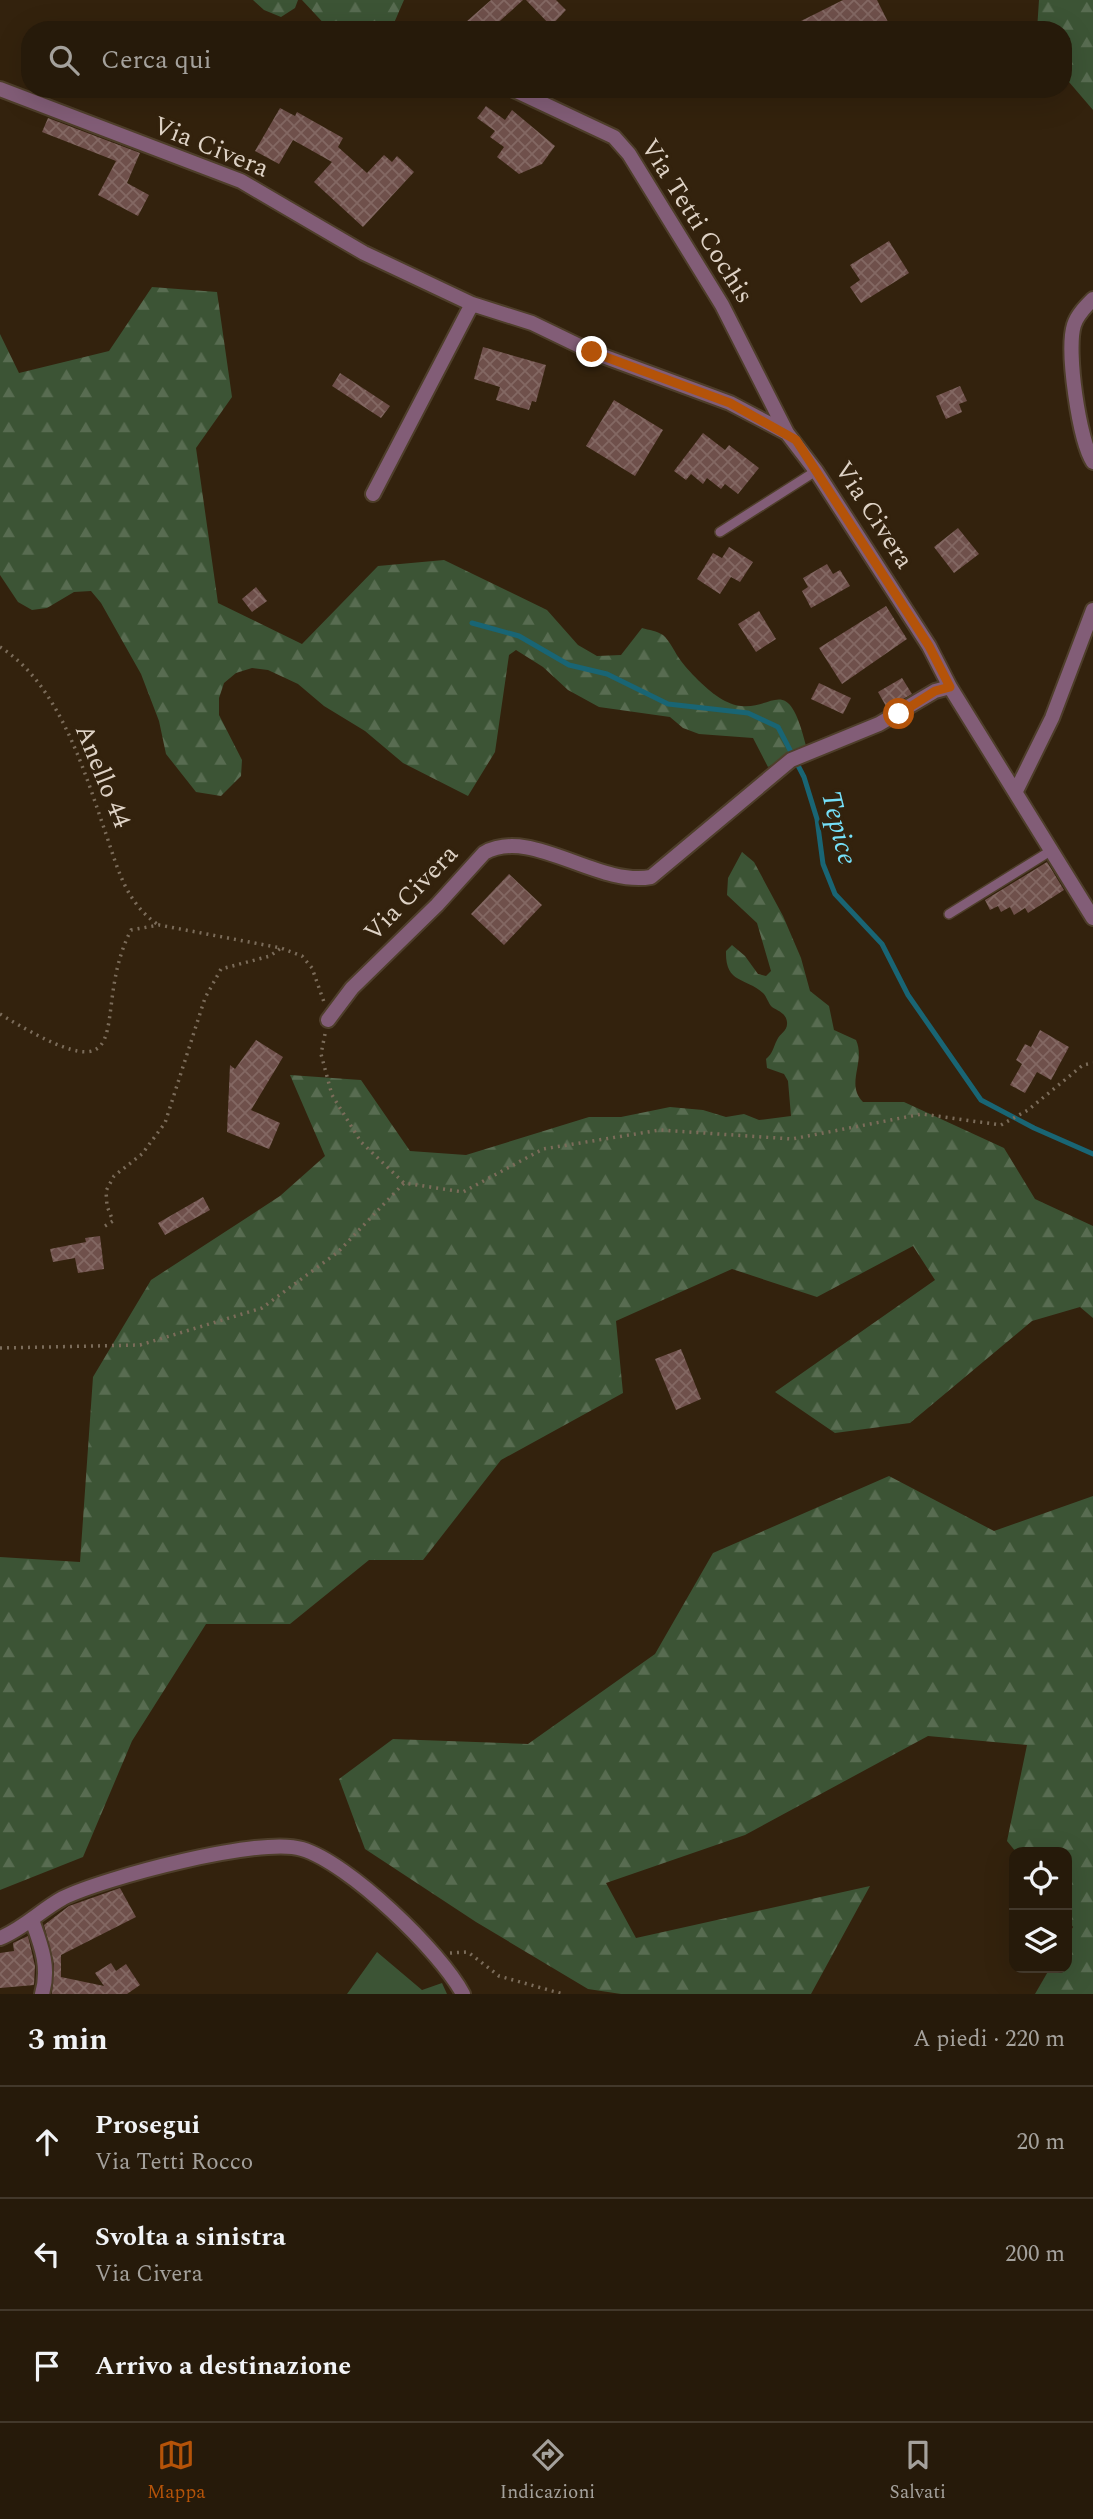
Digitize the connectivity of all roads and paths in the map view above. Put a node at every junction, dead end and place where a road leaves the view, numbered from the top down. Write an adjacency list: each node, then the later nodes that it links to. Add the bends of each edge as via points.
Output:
1 (0, 89): 2 (street, Via Civera)
2 (21, 97)
3 (24, 98): 6 (street, Via Civera, via 241,181 364,253)
4 (531, 98): 7 (street, Via Tetti Cochis, via 614,137 629,154 722,305)
5 (1093, 299): 8 (street, via 1074,324 1072,345 1079,422)
6 (472, 304): 7 (street, Via Civera, via 532,323 592,352 730,403); 10 (street)
7 (787, 433): 9 (street, Via Civera)
8 (1093, 462)
9 (816, 471): 11 (lane); 14 (street, Via Civera, via 929,646)
10 (373, 494)
11 (720, 532)
12 (1093, 610): 15 (street, via 1052,718)
13 (0, 648): 19 (path, Anello 44, via 21,660 42,683 91,792 126,892 141,912)
14 (950, 687): 15 (street, Via Civera); 22 (street, Via Civera, via 879,724 795,758 651,877 622,879 533,849 493,848 352,988)
15 (1016, 791): 16 (street, Via Civera)
16 (1052, 850): 17 (lane); 18 (street, Via Civera)
17 (949, 914)
18 (1093, 918)
19 (159, 925): 20 (path); 21 (path, via 131,930 126,940 108,1036 99,1047 77,1053)
20 (281, 948): 22 (path, via 302,956 312,968); 25 (path, via 270,956 221,968 205,998 165,1124 142,1154 114,1176 106,1191 113,1221)
21 (0, 1014)
22 (328, 1020): 24 (path, via 321,1055 332,1095 361,1142)
23 (1093, 1063): 24 (path, via 1083,1065 1028,1110 1001,1125 922,1114 792,1139 660,1130 543,1149 464,1192)
24 (404, 1183): 26 (path, via 338,1252 262,1308 140,1345)
25 (105, 1226)
26 (0, 1348)
27 (32, 1920): 28 (street); 29 (street, via 64,1898 166,1864 275,1845 302,1849 333,1865 403,1922); 30 (street, via 44,1953)
28 (0, 1938)
29 (440, 1961): 31 (street); 32 (path, via 452,1952 468,1952 499,1976)
30 (42, 1994)
31 (463, 1994)
32 (562, 1994)

